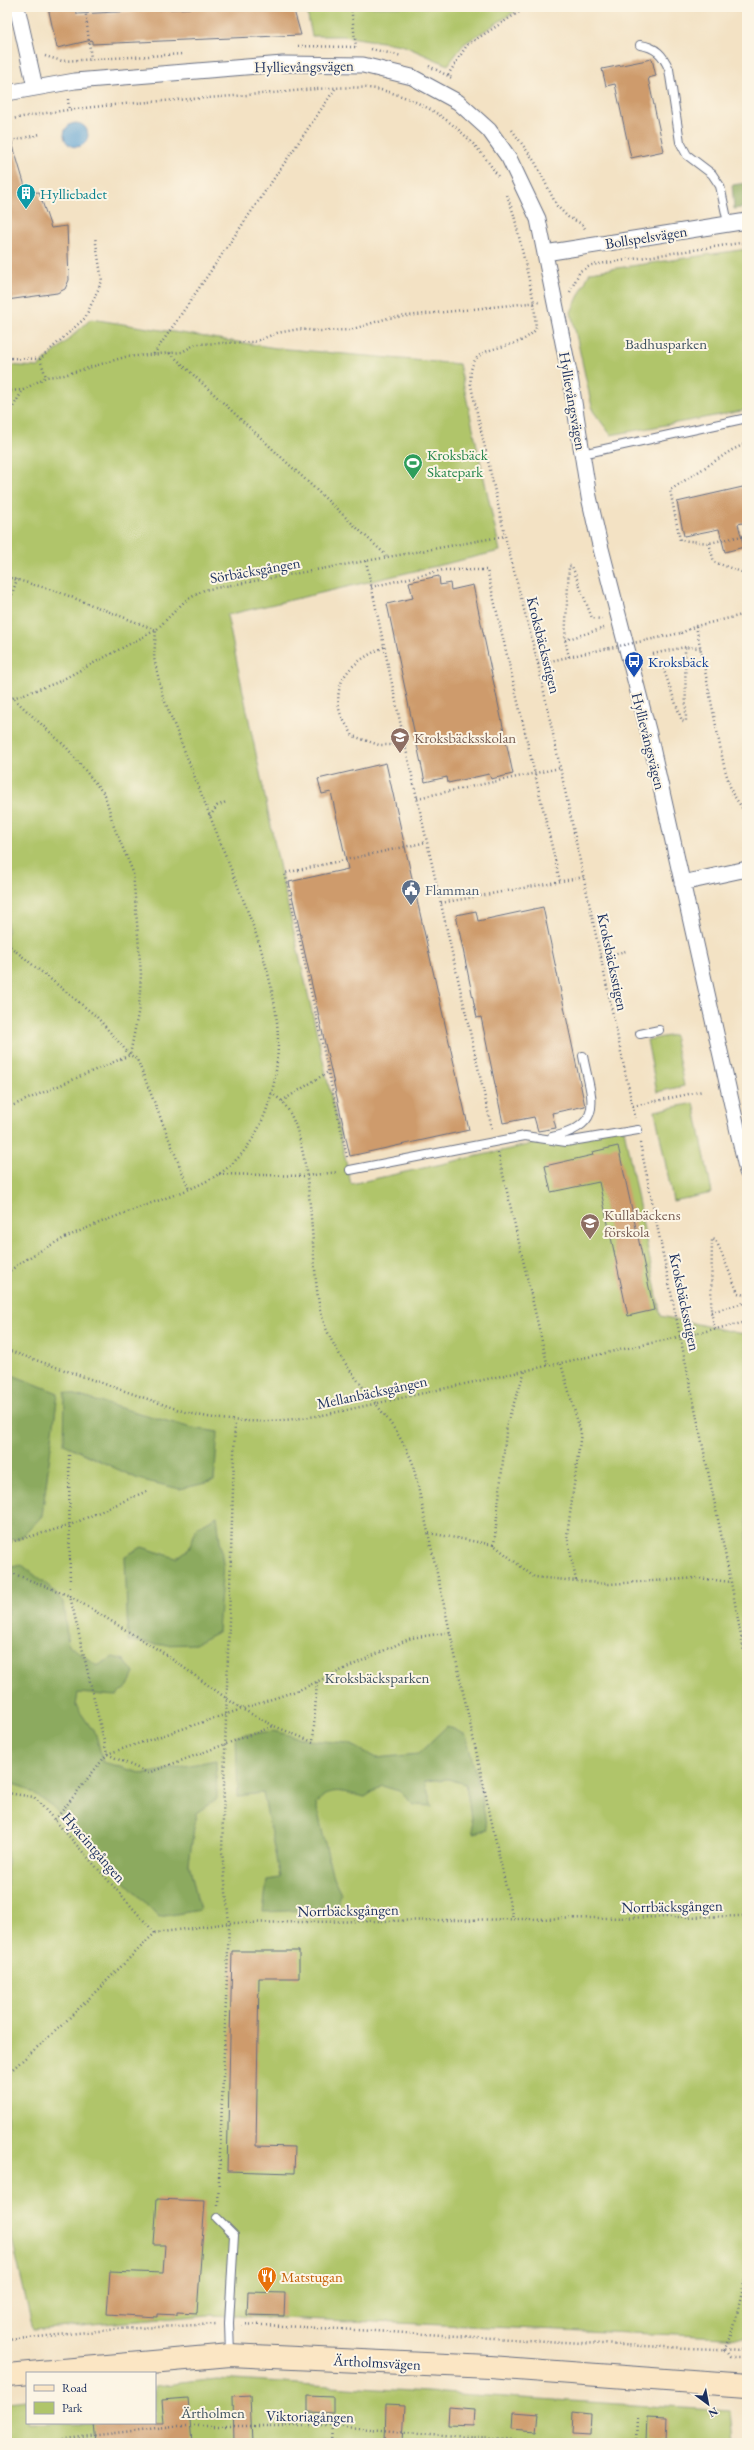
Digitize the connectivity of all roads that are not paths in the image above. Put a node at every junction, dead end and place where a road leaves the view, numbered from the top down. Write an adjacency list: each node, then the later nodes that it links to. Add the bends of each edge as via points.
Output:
1 (17, 7): 3 (street)
2 (640, 45): 6 (lane, via 658,50 669,69 680,142 687,155 712,174 720,186)
3 (35, 87): 4 (street, Hyllievångsvägen); 7 (street, Hyllievångsvägen, via 87,80 324,62 363,64 412,77 458,102 489,130 505,152 526,190 538,219)
4 (7, 93)
5 (747, 221): 6 (street, Bollspelsvägen)
6 (728, 224): 7 (street, Bollspelsvägen)
7 (545, 253): 9 (street, Hyllievångsvägen)
8 (747, 418): 9 (lane)
9 (582, 454): 11 (street, Hyllievångsvägen, via 599,541 649,734)
10 (747, 869): 11 (street)
11 (682, 883): 18 (street, Hyllievångsvägen)
12 (659, 1030): 13 (lane)
13 (640, 1034)
14 (583, 1056): 16 (lane, via 592,1107 589,1118 570,1133)
15 (638, 1130): 16 (lane, via 566,1142)
16 (546, 1139): 17 (lane, via 526,1136)
17 (350, 1170)
18 (747, 1172)
19 (217, 2218): 20 (lane, via 234,2235 229,2323)
20 (230, 2355): 21 (street, Ärtholmsvägen); 24 (street, Ärtholmsvägen, via 490,2368)
21 (40, 2372)
22 (26, 2373): 23 (street, Ärtholmsvägen)
23 (7, 2375)
24 (747, 2386)

